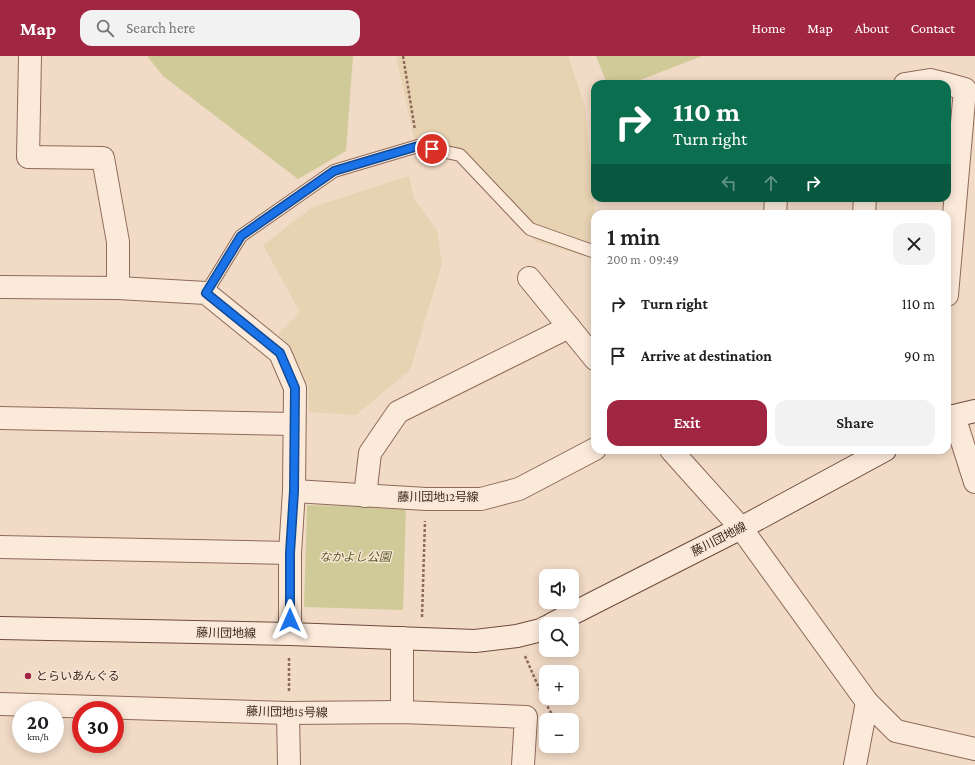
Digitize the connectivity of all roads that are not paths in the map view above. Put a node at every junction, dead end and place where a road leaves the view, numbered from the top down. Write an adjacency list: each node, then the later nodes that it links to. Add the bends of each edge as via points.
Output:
1 (30, 56): 7 (street, via 28,157 103,158 118,242)
2 (951, 85): 3 (street, via 965,89)
3 (951, 249)
4 (591, 251): 8 (lane, via 530,229 460,155 418,146 328,175 241,236)
5 (529, 278): 9 (street)
6 (0, 287): 7 (street)
7 (118, 288): 8 (street)
8 (206, 293): 14 (street, via 280,353 295,388)
9 (569, 327): 10 (street); 20 (street, via 398,412 370,453)
10 (591, 354)
11 (975, 411): 13 (street)
12 (0, 418): 14 (street)
13 (951, 418): 18 (street)
14 (294, 424): 19 (street)
15 (591, 451): 20 (street, 藤川団地12号線, via 519,489 481,499)
16 (675, 454): 21 (street)
17 (878, 454): 21 (street, 藤川団地線)
18 (975, 482)
19 (294, 491): 20 (street, 藤川団地12号線); 23 (street)
20 (365, 496)
21 (742, 528): 24 (street, 藤川団地線); 29 (street)
22 (0, 547): 23 (street)
23 (290, 553): 27 (street)
24 (566, 617)
25 (0, 628): 27 (street, 藤川団地線)
26 (539, 630): 28 (street, 藤川団地線, via 475,641)
27 (290, 634): 28 (street, 藤川団地線)
28 (411, 638): 31 (street)
29 (867, 702): 33 (street, via 896,731); 36 (street)
30 (0, 704): 32 (street, 藤川団地15号線)
31 (402, 712): 32 (street, 藤川団地15号線); 35 (street, 藤川団地15号線, via 526,717)
32 (288, 713): 34 (street)
33 (975, 749)
34 (289, 765)
35 (523, 765)
36 (856, 765)

